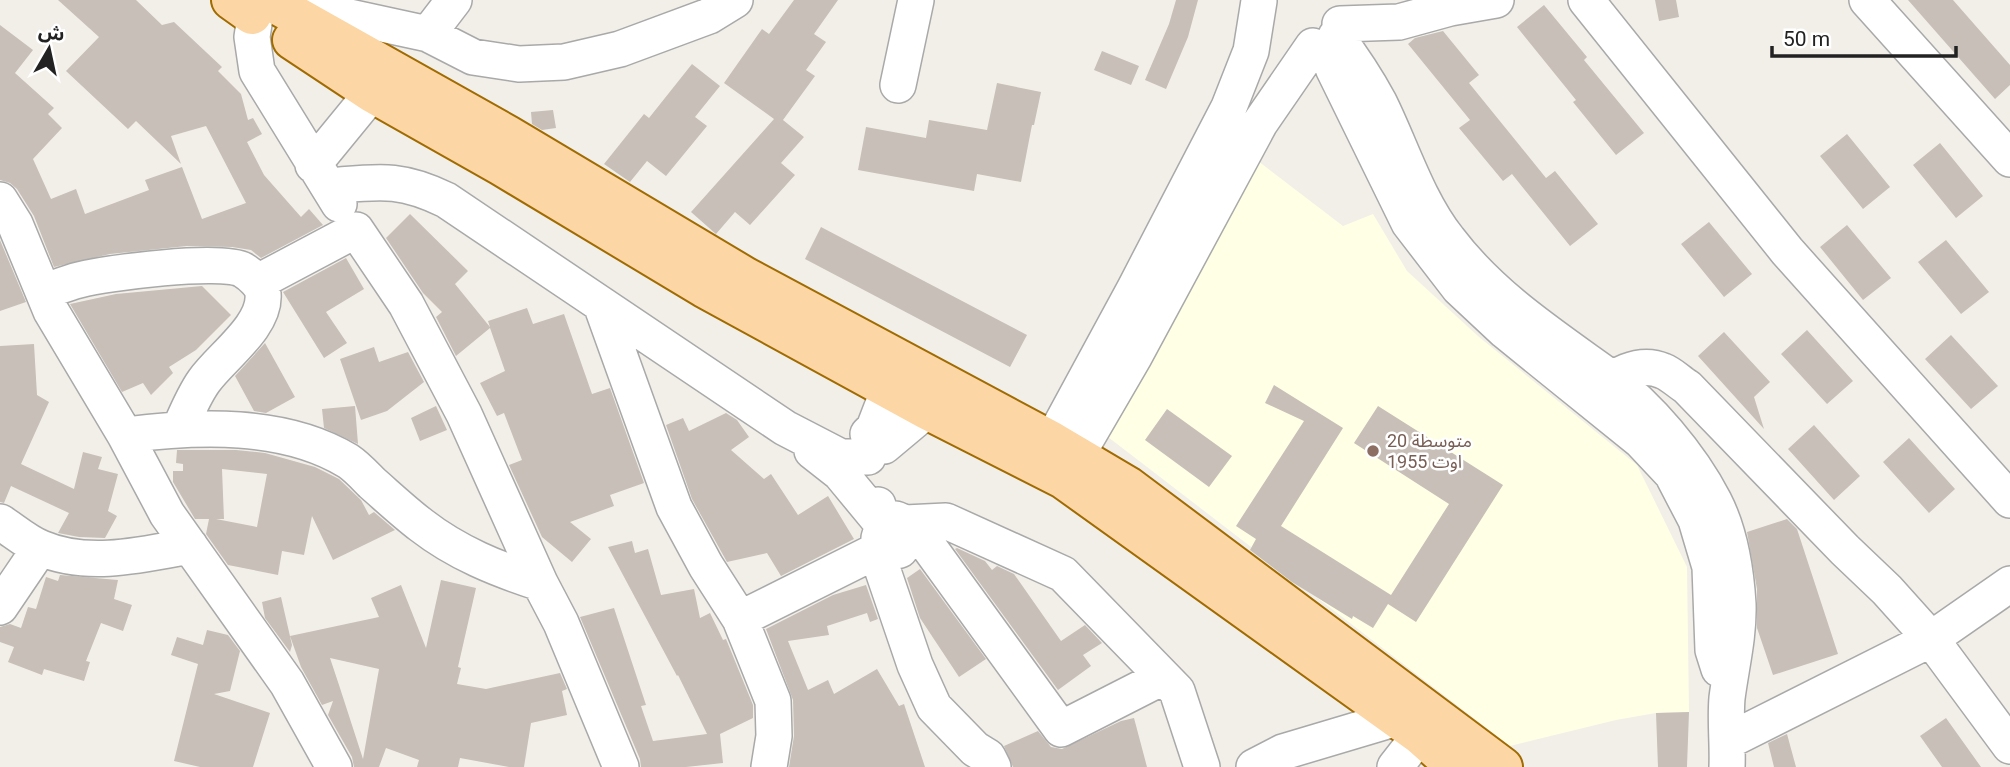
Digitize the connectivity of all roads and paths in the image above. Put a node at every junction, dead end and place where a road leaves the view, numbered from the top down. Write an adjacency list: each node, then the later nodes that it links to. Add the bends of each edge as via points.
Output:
1 (454, 0): 11 (street)
2 (735, 0): 11 (street, via 709,16 620,49 564,62 519,64 473,57)
3 (916, 0): 12 (street)
4 (1401, 0): 8 (street)
5 (1586, 0): 29 (street, via 1787,251)
6 (1867, 0): 14 (street)
7 (1259, 1): 10 (street, via 1266,30 1290,47); 28 (street, via 1251,51 1229,107 1135,288)
8 (1477, 2): 10 (street, via 1399,22)
9 (257, 6): 11 (street); 13 (main road); 15 (street, via 253,37 257,71); 28 (main road, via 508,135)
10 (1330, 30): 21 (street, via 1349,97 1409,223 1436,261 1505,331); 28 (street, via 1261,122)
11 (428, 34)
12 (898, 85)
13 (372, 93): 15 (street); 22 (main road, via 704,288)
14 (2010, 159)
15 (320, 175): 17 (street); 20 (street, via 419,187 446,200)
16 (0, 200): 19 (street)
17 (356, 230): 18 (street); 34 (street, via 429,345)
18 (258, 282): 19 (street, via 242,270 225,266 159,268 77,280); 24 (street, via 263,294 250,332 217,363)
19 (43, 292): 26 (street)
20 (602, 307): 25 (street); 37 (street, via 674,507)
21 (1599, 387): 38 (street, via 1644,367 1663,370 1687,387); 42 (street, via 1672,474 1696,520 1710,567 1713,650 1727,700)
22 (890, 389): 23 (main road); 27 (street)
23 (927, 410): 27 (street); 28 (main road)
24 (180, 428): 26 (street); 34 (street, via 283,436 316,444 351,463 448,545 491,567)
25 (785, 429): 27 (street); 31 (street, via 840,473 866,507)
26 (125, 436): 32 (street, via 167,514)
27 (866, 449): 31 (street, via 873,487)
28 (1057, 460): 40 (main road); 51 (main road, via 1128,486)
29 (2010, 500)
30 (0, 522): 33 (street)
31 (908, 532): 37 (street); 39 (street, via 1063,574); 39 (street, via 1061,729); 46 (street, via 882,568 915,665 934,707 989,757)
32 (190, 546): 33 (street, via 109,559); 43 (street, via 287,683)
33 (40, 548): 36 (street)
34 (540, 583): 44 (street)
35 (2010, 584): 38 (street)
36 (0, 607)
37 (740, 619): 45 (street, via 773,701)
38 (1931, 639): 41 (street); 42 (street)
39 (1163, 677): 47 (street, via 1177,691)
40 (1408, 727): 48 (street, via 1283,752); 49 (street); 50 (main road)
41 (2010, 746)
42 (1728, 754)
43 (334, 767)
44 (621, 767)
45 (769, 767)
46 (993, 767)
47 (1202, 767)
48 (1254, 767)
49 (1395, 767)
50 (1456, 767)
51 (1503, 767)

